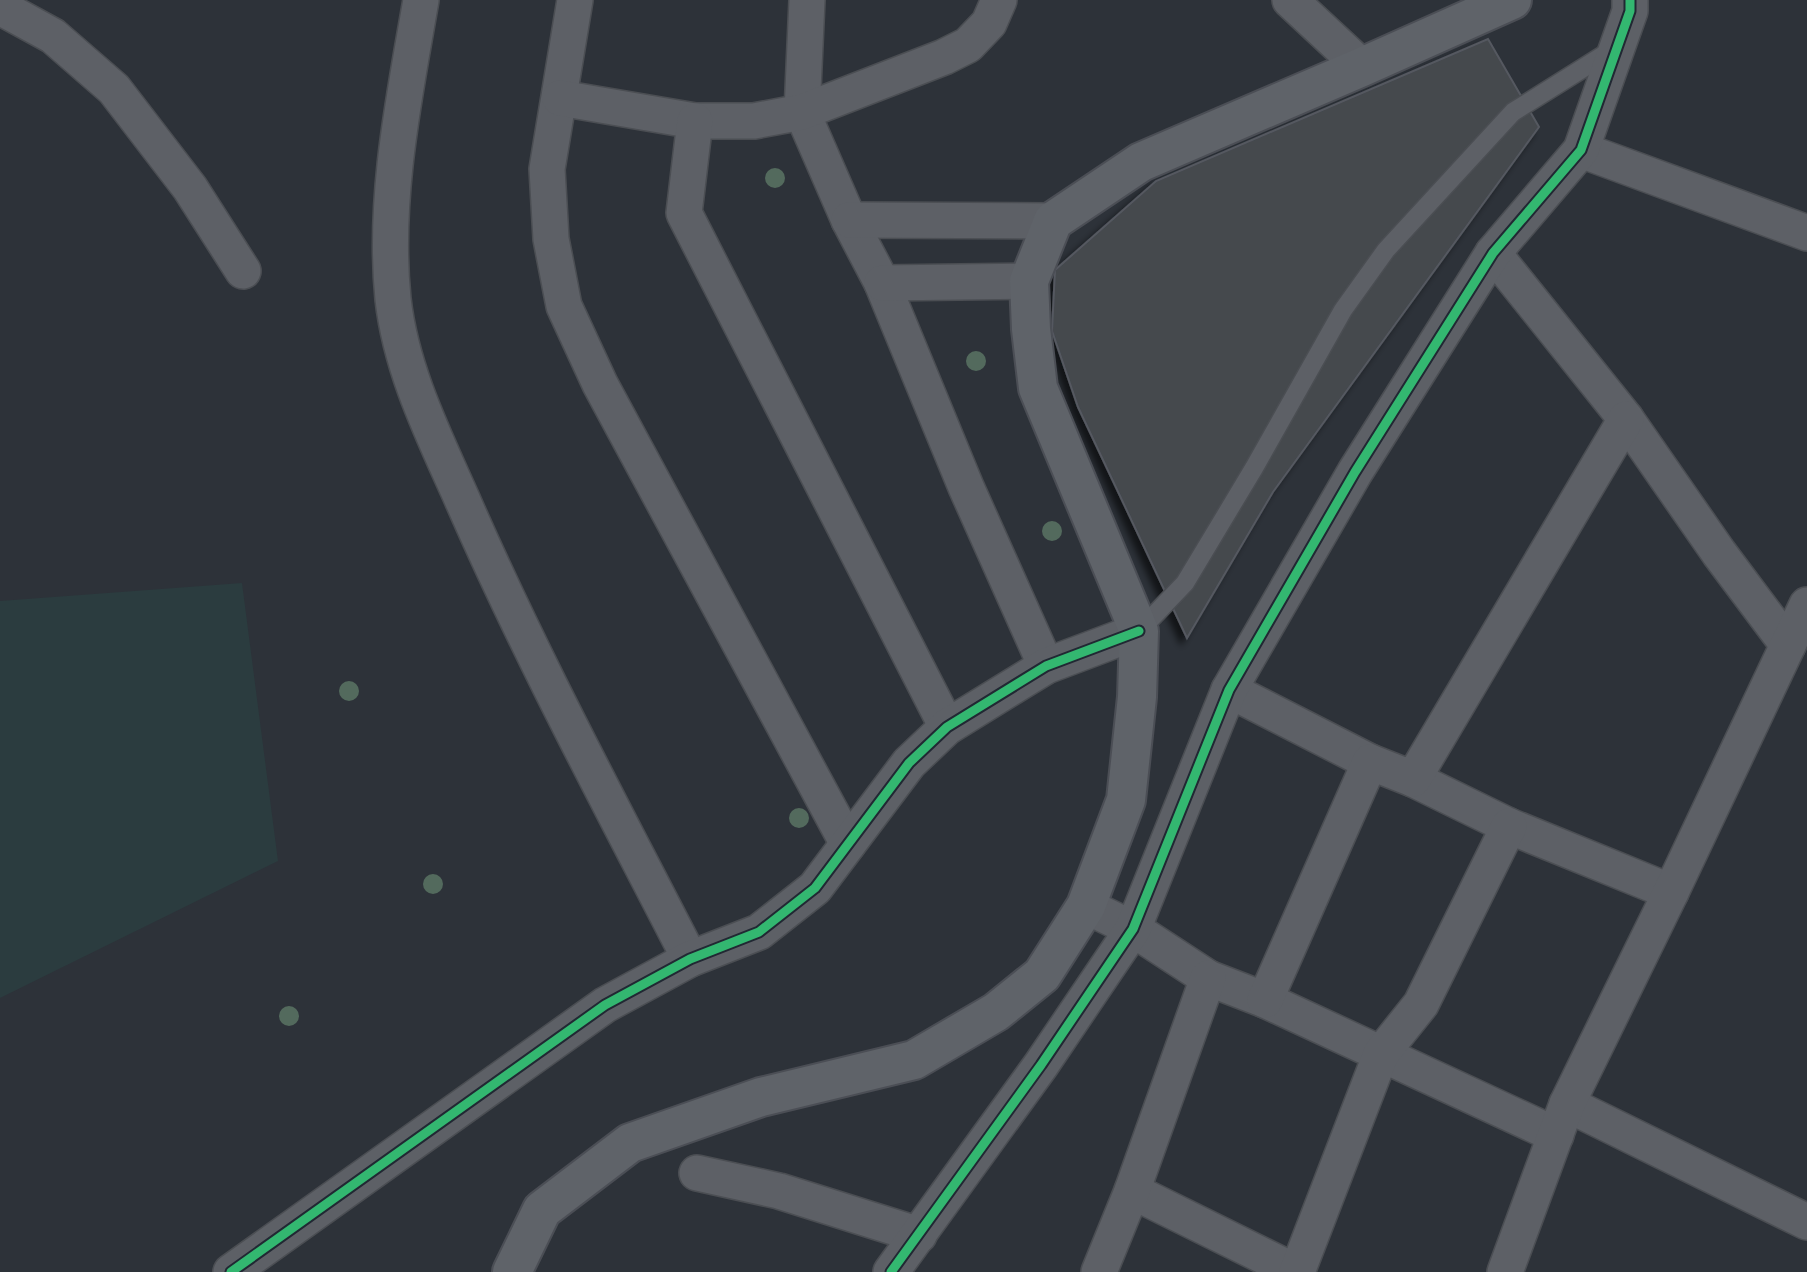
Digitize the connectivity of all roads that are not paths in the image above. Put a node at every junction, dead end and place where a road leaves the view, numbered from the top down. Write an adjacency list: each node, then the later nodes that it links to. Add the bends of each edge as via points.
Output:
1 (421, 0): 36 (street, via 390,211 393,300 411,382 481,543)
2 (575, 0): 11 (street)
3 (807, 0): 12 (street)
4 (999, 0): 12 (street, via 989,23 968,45)
5 (1290, 0): 10 (street)
6 (1512, 0): 10 (main road)
7 (1630, 0): 9 (street)
8 (0, 7): 19 (street, via 53,36 114,89 190,188)
9 (1618, 46): 14 (street); 24 (lane, via 1513,112 1386,250 1343,310 1185,583)
10 (1362, 67): 16 (main road, via 1141,162)
11 (560, 98): 13 (street); 32 (street, via 547,169 551,239 564,306 612,408)
12 (802, 112): 13 (street, via 754,121); 15 (street)
13 (695, 121): 28 (street, via 684,214)
14 (1581, 150): 17 (street); 18 (street)
15 (849, 220): 16 (street); 21 (street)
16 (1053, 221): 20 (main road)
17 (1807, 233)
18 (1493, 253): 22 (street); 27 (street, via 1354,472)
19 (243, 271)
20 (1030, 281): 21 (street); 24 (main road, via 1038,388)
21 (882, 283): 26 (street)
22 (1626, 419): 25 (street); 30 (street)
23 (1807, 605): 25 (street)
24 (1139, 631): 26 (street); 34 (main road, via 1126,800)
25 (1788, 645): 33 (street)
26 (1046, 666): 28 (street)
27 (1229, 690): 29 (street); 35 (street)
28 (947, 727): 32 (street, via 909,763)
29 (1370, 762): 30 (street); 38 (street)
30 (1413, 779): 31 (street)
31 (1509, 826): 33 (street); 39 (street, via 1421,1003)
32 (848, 844): 36 (street, via 815,888 759,932)
33 (1671, 892): 40 (street)
34 (1086, 906): 35 (street); 46 (main road, via 1042,975 996,1012 914,1060 761,1097 630,1143 542,1210)
35 (1133, 929): 37 (street); 44 (street)
36 (690, 958): 45 (street, via 605,1005)
37 (1209, 978): 38 (street); 42 (street)
38 (1265, 1000): 39 (street)
39 (1381, 1054): 40 (street); 49 (street)
40 (1562, 1120): 43 (street); 50 (street)
41 (697, 1173): 44 (street, via 779,1191)
42 (1132, 1192): 48 (street); 49 (street)
43 (1807, 1222)
44 (919, 1235): 47 (street)
45 (231, 1272)
46 (512, 1272)
47 (891, 1272)
48 (1099, 1272)
49 (1296, 1272)
50 (1505, 1272)

